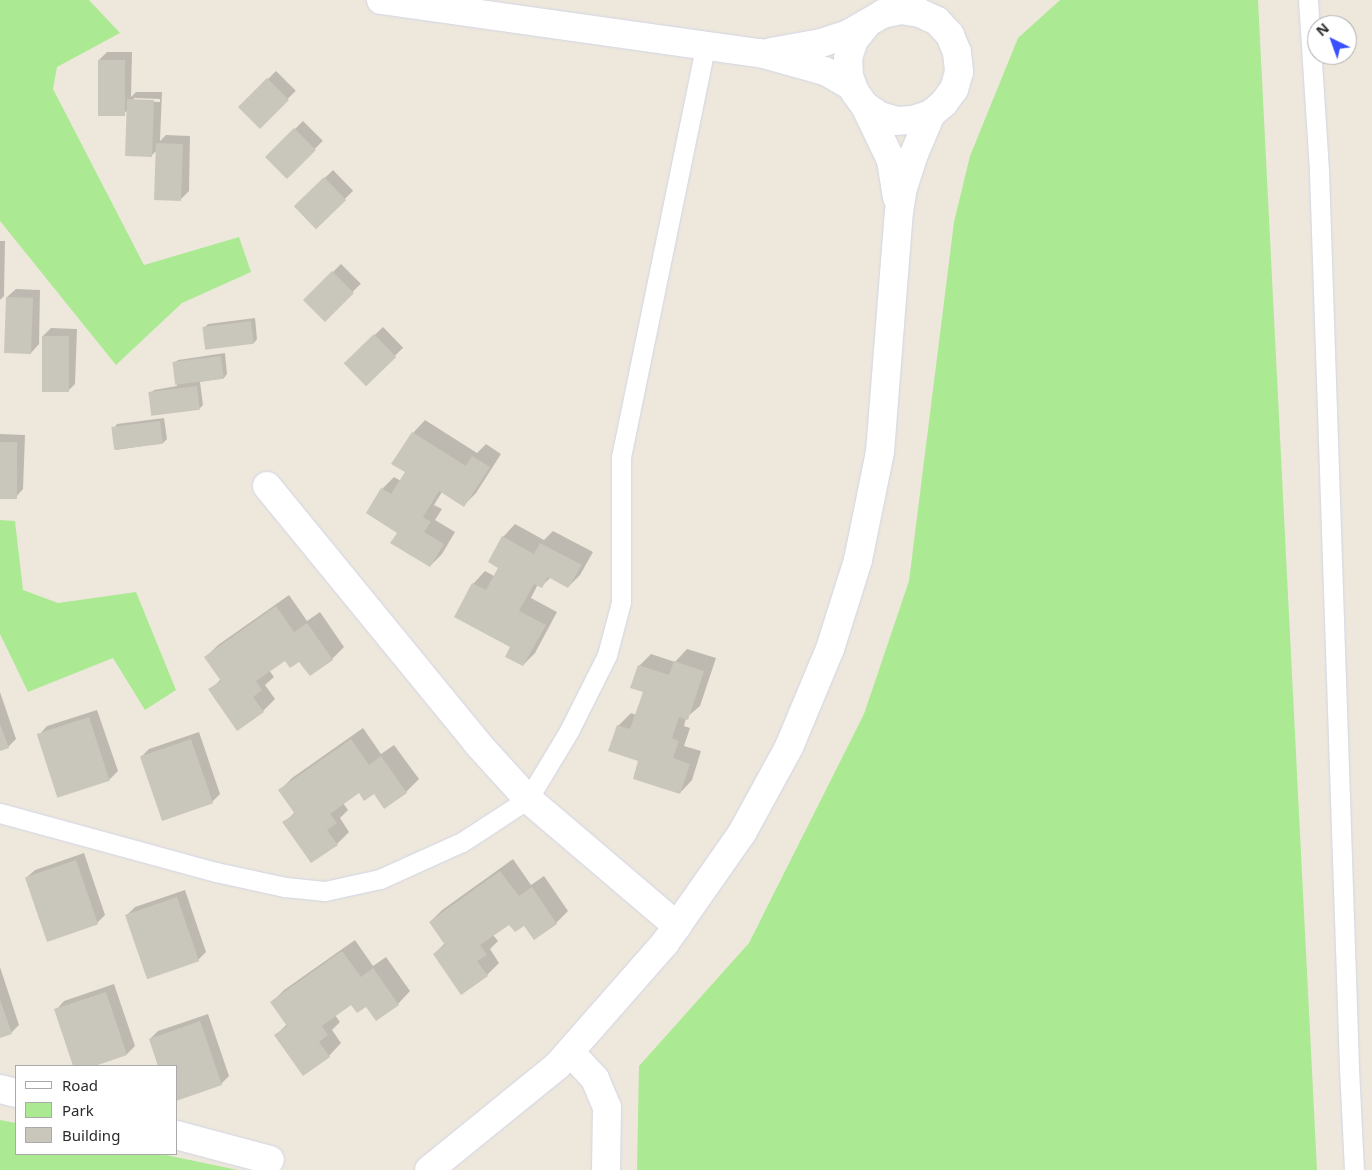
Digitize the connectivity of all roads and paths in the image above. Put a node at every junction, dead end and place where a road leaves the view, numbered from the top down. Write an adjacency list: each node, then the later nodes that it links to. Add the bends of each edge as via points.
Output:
1 (381, 0): 5 (street)
2 (1308, 0): 21 (lane, via 1319,172)
3 (915, 6): 4 (street); 8 (street, via 937,21 950,35 958,52 959,72 954,89)
4 (874, 15): 6 (street, via 822,43); 7 (street, via 854,40 848,58 848,76)
5 (705, 46): 6 (street); 11 (lane, via 621,457 621,602 607,655 570,731)
6 (760, 53): 7 (street, via 825,71)
7 (859, 97): 8 (street, via 880,116 896,121 914,120); 9 (street, via 891,160)
8 (931, 114): 9 (street, via 914,154)
9 (899, 212): 13 (street, via 880,452 858,560 830,649 789,747 742,834)
10 (267, 486): 11 (street, via 477,743)
11 (528, 799): 12 (lane, via 462,842 380,879 325,891 284,887 216,872); 13 (street)
12 (0, 813)
13 (677, 926): 14 (street)
14 (570, 1052): 19 (street); 20 (street, via 596,1079 607,1107)
15 (0, 1089): 16 (street)
16 (15, 1093)
17 (178, 1136): 18 (street)
18 (270, 1160)
19 (429, 1170)
20 (606, 1170)
21 (1354, 1170)

